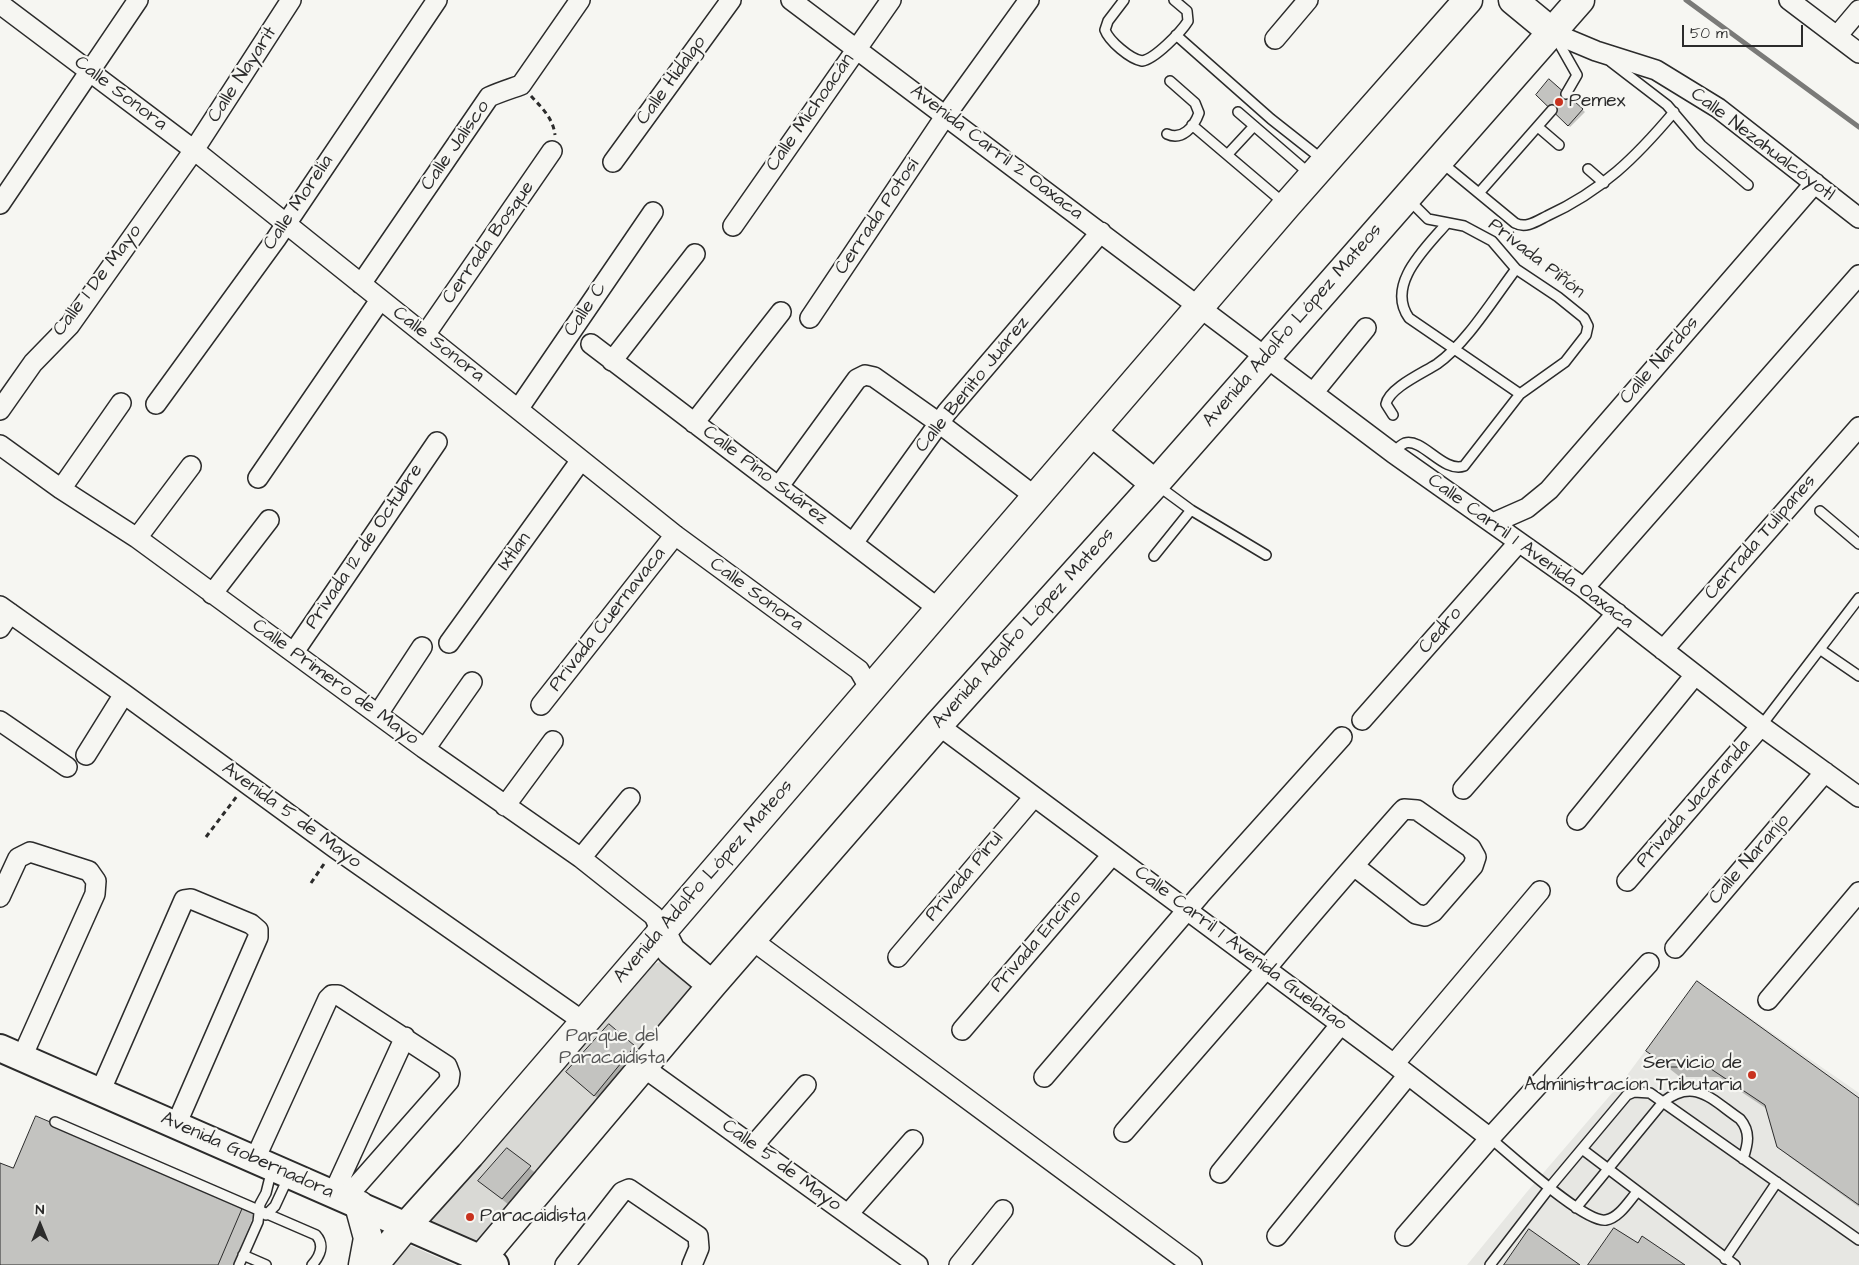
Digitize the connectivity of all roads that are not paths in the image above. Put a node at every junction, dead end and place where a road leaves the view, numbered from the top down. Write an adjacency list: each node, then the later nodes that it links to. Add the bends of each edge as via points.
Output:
1 (138, 0): 25 (street)
2 (292, 0): 37 (street, Calle Nayarit)
3 (437, 0): 54 (street, Calle Morelia)
4 (580, 0): 60 (street, Calle Jalisco, via 521,85 489,97)
5 (731, 0): 41 (street, Calle Hidalgo)
6 (791, 0): 22 (street, Avenida Carril 2 Oaxaca)
7 (891, 0): 22 (street, Calle Michoacán)
8 (1029, 0): 31 (street)
9 (1124, 0): 19 (lane, via 1105,30 1109,38 1134,58 1142,61 1150,58)
10 (1174, 0): 19 (lane, via 1184,7 1188,16 1186,25)
11 (1308, 0): 21 (street)
12 (1468, 0): 43 (main road, Avenida Adolfo López Mateos)
13 (1512, 0): 18 (main road)
14 (1580, 0): 18 (main road, Avenida Adolfo López Mateos)
15 (1789, 0): 20 (street)
16 (2, 5): 25 (street, Calle Sonora)
17 (1859, 10): 20 (street)
18 (1552, 33): 23 (street, Calle Nezahualcóyotl); 27 (lane, via 1577,75); 40 (main road, Avenida Adolfo López Mateos)
19 (1176, 35): 43 (lane, via 1270,119)
20 (1837, 36): 24 (street)
21 (1275, 39)
22 (855, 50): 31 (street, Avenida Carril 2 Oaxaca); 55 (street, Calle Michoacán)
23 (1596, 51): 30 (lane); 45 (street, Calle Nezahualcóyotl, via 1656,70 1718,108)
24 (1859, 53)
25 (91, 71): 37 (street, Calle Sonora); 49 (street)
26 (1170, 81): 32 (lane, via 1197,106 1199,113)
27 (1566, 94)
28 (1552, 110): 34 (lane)
29 (1238, 112): 33 (lane)
30 (1674, 112): 44 (lane, via 1638,154); 46 (lane, via 1696,140)
31 (946, 116): 56 (street, Avenida Carril 2 Oaxaca); 64 (street, Cerrada Potosí)
32 (1192, 125): 35 (lane, via 1181,136); 39 (lane)
33 (1254, 126): 39 (lane); 43 (lane)
34 (1538, 126): 36 (lane); 47 (lane)
35 (1167, 134)
36 (1559, 144)
37 (194, 150): 54 (street, Calle Sonora); 76 (street, Calle 1 De Mayo, via 70,325 33,363)
38 (552, 151): 66 (street, Cerrada Bosque)
39 (1228, 154): 50 (lane)
40 (1439, 160): 47 (lane); 48 (main road, Avenida Adolfo López Mateos)
41 (613, 162)
42 (1588, 168): 44 (lane)
43 (1319, 169): 50 (main road, Avenida Adolfo López Mateos)
44 (1604, 183): 47 (lane, via 1572,205 1524,226 1515,223)
45 (1815, 183): 52 (street, Calle Nezahualcóyotl); 95 (street, Calle Nardos, via 1549,490 1527,508)
46 (1748, 185)
47 (1479, 192)
48 (1407, 197): 53 (lane, Privada Piñón, via 1424,216); 69 (main road, Avenida Adolfo López Mateos)
49 (0, 204)
50 (1287, 206): 62 (main road, Avenida Adolfo López Mateos)
51 (652, 212): 75 (street, Calle C)
52 (1859, 218)
53 (1447, 223): 58 (lane, Privada Piñón, via 1464,226 1492,241); 68 (lane, via 1405,275 1404,311)
54 (285, 224): 60 (street, Calle Sonora); 74 (street, Calle Morelia)
55 (732, 226)
56 (1101, 232): 62 (street, Avenida Carril 2 Oaxaca); 79 (street, Calle Benito Juárez)
57 (695, 254): 70 (street)
58 (1516, 269): 68 (lane); 72 (lane, Privada Piñón, via 1558,297 1584,318 1588,326 1586,334 1565,362)
59 (1859, 275): 103 (street)
60 (361, 284): 61 (street, Calle Sonora)
61 (380, 300): 66 (street, Calle Sonora); 87 (street)
62 (1200, 307): 69 (street, Calle Carril 1 Avenida Oaxaca); 81 (main road, Avenida Adolfo López Mateos)
63 (781, 312): 78 (street)
64 (810, 318)
65 (1366, 328): 71 (street)
66 (425, 335): 75 (street, Calle Sonora)
67 (591, 344): 70 (street, Calle Pino Suárez)
68 (1453, 350): 72 (lane); 77 (lane, via 1390,395 1386,404)
69 (1265, 358): 71 (street, Calle Carril 1 Avenida Oaxaca); 88 (main road, Avenida Adolfo López Mateos)
70 (612, 361): 78 (street, Calle Pino Suárez)
71 (1313, 393): 84 (street, Calle Carril 1 Avenida Oaxaca)
72 (1520, 394): 84 (lane, Privada Piñón, via 1464,466 1451,466 1412,443 1404,444)
73 (121, 403): 90 (street)
74 (156, 404)
75 (519, 408): 85 (street, Calle Sonora)
76 (0, 410)
77 (1393, 415)
78 (694, 423): 89 (street, Calle Pino Suárez)
79 (939, 423): 89 (street, via 874,377 865,375 857,379); 91 (street); 99 (street, Calle Benito Juárez)
80 (1859, 427): 111 (street, Cerrada Tulipanes)
81 (1093, 434): 88 (main road); 91 (main road, Avenida Adolfo López Mateos)
82 (437, 442): 113 (street, Privada 12 de Octubre)
83 (0, 445): 90 (street, Calle Primero de Mayo)
84 (1393, 453): 95 (street, Calle Carril 1 Avenida Oaxaca)
85 (581, 460): 96 (street, Calle Sonora); 109 (street, Ixtlan)
86 (191, 466): 97 (street)
87 (258, 478)
88 (1155, 484): 92 (lane); 123 (main road, Avenida Adolfo López Mateos)
89 (779, 486): 99 (street, Calle Pino Suárez)
90 (61, 489): 97 (street, Calle Primero de Mayo)
91 (1037, 498): 106 (main road, Avenida Adolfo López Mateos)
92 (1191, 510): 101 (lane); 102 (lane)
93 (1820, 511): 100 (lane)
94 (269, 520): 104 (street)
95 (1493, 523): 98 (street, Calle Carril 1 Avenida Oaxaca)
96 (674, 535): 117 (street, Calle Sonora, via 859,670); 119 (street, Privada Cuernavaca)
97 (137, 538): 104 (street, Calle Primero de Mayo)
98 (1519, 542): 103 (street, Calle Carril 1 Avenida Oaxaca); 121 (street, Cedro)
99 (853, 543): 106 (street, Calle Pino Suárez)
100 (1859, 544)
101 (1266, 555)
102 (1154, 556)
103 (1584, 588): 107 (street, Calle Carril 1 Avenida Oaxaca)
104 (212, 594): 113 (street, Calle Primero de Mayo)
105 (1859, 598): 112 (lane)
106 (939, 609): 117 (main road, Avenida Adolfo López Mateos)
107 (1617, 613): 111 (street, Calle Carril 1 Avenida Oaxaca); 131 (street)
108 (3, 616): 118 (street, Avenida 5 de Mayo)
109 (449, 643)
110 (422, 647): 120 (street)
111 (1663, 650): 114 (street, Calle Carril 1 Avenida Oaxaca)
112 (1821, 650): 115 (lane); 124 (lane)
113 (294, 652): 120 (street, Calle Primero de Mayo)
114 (1695, 676): 124 (street, Calle Carril 1 Avenida Oaxaca); 136 (street)
115 (1859, 676)
116 (472, 682): 127 (street)
117 (870, 689): 145 (main road, Avenida Adolfo López Mateos)
118 (124, 694): 128 (street); 153 (street, Avenida 5 de Mayo, via 335,848)
119 (541, 705)
120 (378, 714): 127 (street, Calle Primero de Mayo)
121 (1362, 720)
122 (0, 721): 129 (street)
123 (938, 725): 134 (street, Calle Carril 1 Avenida Guelatao); 146 (main road, Avenida Adolfo López Mateos)
124 (1761, 726): 130 (street, Calle Carril 1 Avenida Oaxaca); 140 (street, Privada Jacaranda)
125 (1342, 738): 144 (street)
126 (553, 741): 135 (street)
127 (425, 749): 135 (street, Calle Primero de Mayo)
128 (86, 755)
129 (67, 767)
130 (1825, 772): 132 (street, Calle Carril 1 Avenida Oaxaca); 147 (street, Calle Naranjo)
131 (1463, 789)
132 (1859, 797)
133 (630, 798): 138 (street)
134 (1033, 798): 137 (street, Calle Carril 1 Avenida Guelatao); 148 (street, Privada Pirul)
135 (505, 806): 138 (street, Calle Primero de Mayo)
136 (1577, 820)
137 (1112, 855): 144 (street, Calle Carril 1 Avenida Guelatao); 155 (street, Privada Encino)
138 (581, 858): 145 (street, Calle Primero de Mayo, via 654,916)
139 (1354, 866): 139 (street, via 1416,914 1424,916 1433,912 1473,866 1476,857 1470,848 1408,807); 150 (street)
140 (1627, 881)
141 (1540, 891): 159 (street)
142 (1859, 892): 152 (street)
143 (0, 898): 157 (street, via 18,858 30,852 90,871 96,881 95,894)
144 (1187, 910): 150 (street, Calle Carril 1 Avenida Guelatao); 160 (street)
145 (661, 931): 151 (main road, via 671,952); 153 (main road, Avenida Adolfo López Mateos)
146 (752, 940): 151 (main road, Avenida Adolfo López Mateos); 201 (street)
147 (1675, 948)
148 (898, 957)
149 (1649, 963): 167 (street)
150 (1265, 970): 154 (street, Calle Carril 1 Avenida Guelatao); 166 (street)
151 (712, 985): 158 (main road, Avenida Adolfo López Mateos)
152 (1768, 1000)
153 (584, 1022): 185 (main road, Avenida Adolfo López Mateos)
154 (1340, 1024): 159 (street, Calle Carril 1 Avenida Guelatao); 174 (street)
155 (962, 1030)
156 (405, 1037): 172 (street, via 338,995 329,997); 178 (street); 178 (street, via 447,1066 450,1077)
157 (11, 1052): 162 (street, Avenida Gobernadora)
158 (643, 1067): 169 (street, Calle 5 de Mayo); 191 (main road, Avenida Adolfo López Mateos)
159 (1401, 1069): 167 (street, Calle Carril 1 Avenida Guelatao); 186 (street)
160 (1044, 1077)
161 (806, 1085): 169 (street)
162 (100, 1092): 165 (street, Avenida Gobernadora); 165 (street, via 184,900 191,899 252,924 258,930 258,937)
163 (1663, 1102): 170 (lane, via 1641,1092 1627,1095); 171 (lane); 171 (lane, via 1680,1091 1696,1090 1705,1094 1744,1124 1748,1138); 173 (lane)
164 (55, 1122): 180 (lane)
165 (176, 1125): 172 (street, Avenida Gobernadora)
166 (1124, 1132)
167 (1490, 1138): 176 (lane, Calle Carril 1 Avenida Guelatao); 187 (street)
168 (913, 1140): 183 (street)
169 (753, 1146): 183 (street, Calle 5 de Mayo)
170 (1582, 1149): 173 (lane); 176 (lane)
171 (1743, 1159): 175 (lane)
172 (272, 1167): 178 (street, Avenida Gobernadora); 180 (lane); 182 (lane)
173 (1609, 1170): 177 (lane); 179 (lane)
174 (1220, 1173)
175 (1777, 1182): 188 (lane); 190 (lane)
176 (1550, 1187): 179 (lane, Calle Carril 1 Avenida Guelatao); 202 (lane)
177 (1637, 1192): 179 (lane, Calle Carril 1 Avenida Guelatao, via 1617,1216 1608,1220 1597,1220); 190 (lane)
178 (346, 1200): 185 (street, Avenida Gobernadora); 195 (main road, via 368,1238)
179 (1576, 1208)
180 (259, 1209): 182 (lane); 184 (lane)
181 (1003, 1210): 200 (street)
182 (269, 1213): 184 (lane); 194 (lane, via 319,1239 321,1250)
183 (848, 1214): 199 (street, Calle 5 de Mayo)
184 (258, 1222): 189 (lane)
185 (406, 1226): 191 (street, Avenida Gobernadora); 196 (main road, Avenida Adolfo López Mateos)
186 (1277, 1236)
187 (1405, 1236)
188 (1859, 1240)
189 (243, 1256): 192 (lane); 193 (lane)
190 (1725, 1259): 203 (lane)
191 (484, 1263)
192 (239, 1265)
193 (266, 1265)
194 (312, 1265)
195 (363, 1265)
196 (374, 1265)
197 (565, 1265): 198 (street, via 622,1192 628,1189 698,1236 699,1248)
198 (692, 1265)
199 (918, 1265)
200 (959, 1265)
201 (1192, 1265)
202 (1490, 1265)
203 (1735, 1265)

